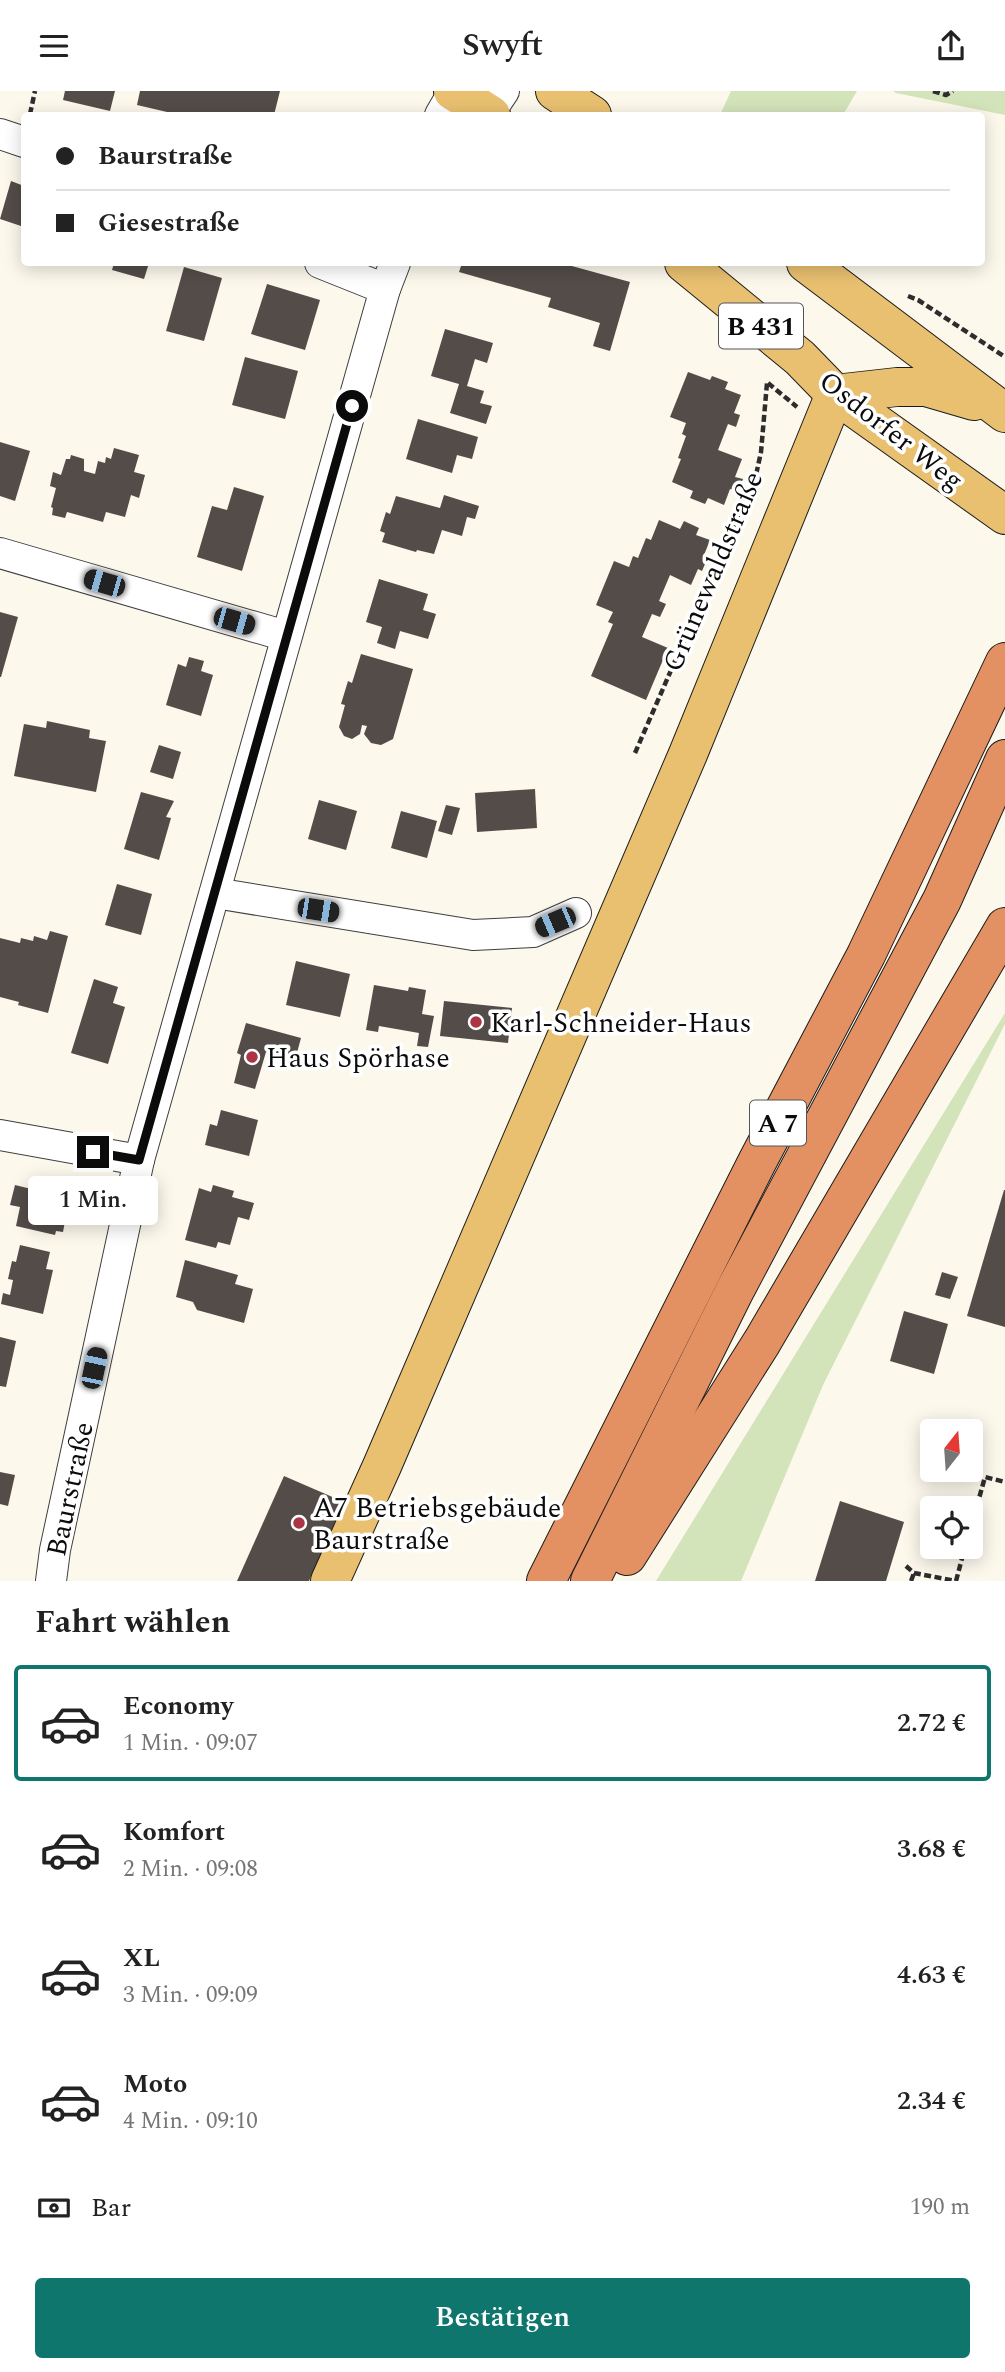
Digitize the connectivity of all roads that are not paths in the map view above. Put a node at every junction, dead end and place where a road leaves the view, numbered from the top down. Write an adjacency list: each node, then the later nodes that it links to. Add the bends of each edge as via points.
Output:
1 (453, 91): 3 (main road); 4 (street)
2 (555, 91): 5 (main road)
3 (493, 109)
4 (442, 112)
5 (587, 112)
6 (0, 134): 7 (street)
7 (21, 141)
8 (336, 266): 11 (street)
9 (688, 266): 12 (main road, Osdorfer Weg / B 431, via 800,358)
10 (810, 266): 13 (main road, B 431)
11 (390, 276): 16 (street, Baurstraße)
12 (820, 404): 13 (main road, via 897,387 926,387); 14 (main road, Osdorfer Weg / B 431, via 954,480); 25 (main road, via 693,742)
13 (1001, 410)
14 (1005, 515)
15 (0, 553): 16 (street)
16 (286, 636): 19 (street, Baurstraße)
17 (1005, 662): 26 (highway, A 7, via 866,954)
18 (1005, 759): 27 (highway, A 7, via 942,900 741,1278)
19 (215, 893): 20 (street, via 473,936 533,932); 23 (street, Baurstraße)
20 (576, 913)
21 (1005, 927): 28 (highway, via 762,1342)
22 (0, 1135): 23 (street)
23 (139, 1160): 24 (street, Baurstraße)
24 (51, 1581)
25 (330, 1581)
26 (546, 1581)
27 (590, 1581)
28 (611, 1581)

